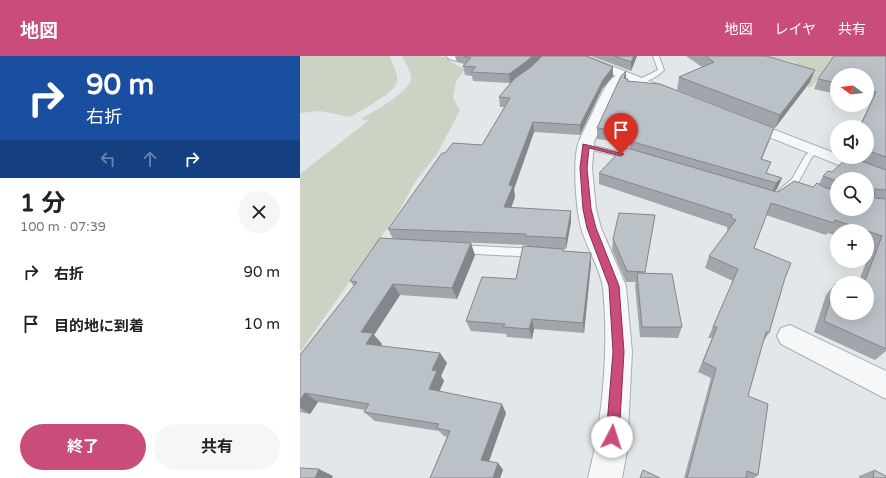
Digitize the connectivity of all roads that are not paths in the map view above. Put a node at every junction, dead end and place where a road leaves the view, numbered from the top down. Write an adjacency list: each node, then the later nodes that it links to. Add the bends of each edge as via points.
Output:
1 (451, 56): 2 (street)
2 (468, 56)
3 (577, 56): 5 (street)
4 (656, 56): 5 (lane, via 660,70 658,73)
5 (632, 78): 6 (street); 8 (street, via 618,78 613,84 588,136)
6 (682, 98)
7 (733, 118): 9 (street)
8 (586, 146): 10 (lane); 17 (street, via 584,180 587,209 595,254 614,286 619,352 611,451)
9 (816, 151): 11 (street); 12 (lane, via 809,156 798,182)
10 (640, 160)
11 (886, 179)
12 (774, 199)
13 (450, 249): 14 (lane)
14 (550, 254)
15 (790, 336): 16 (street)
16 (886, 385)
17 (605, 478)

